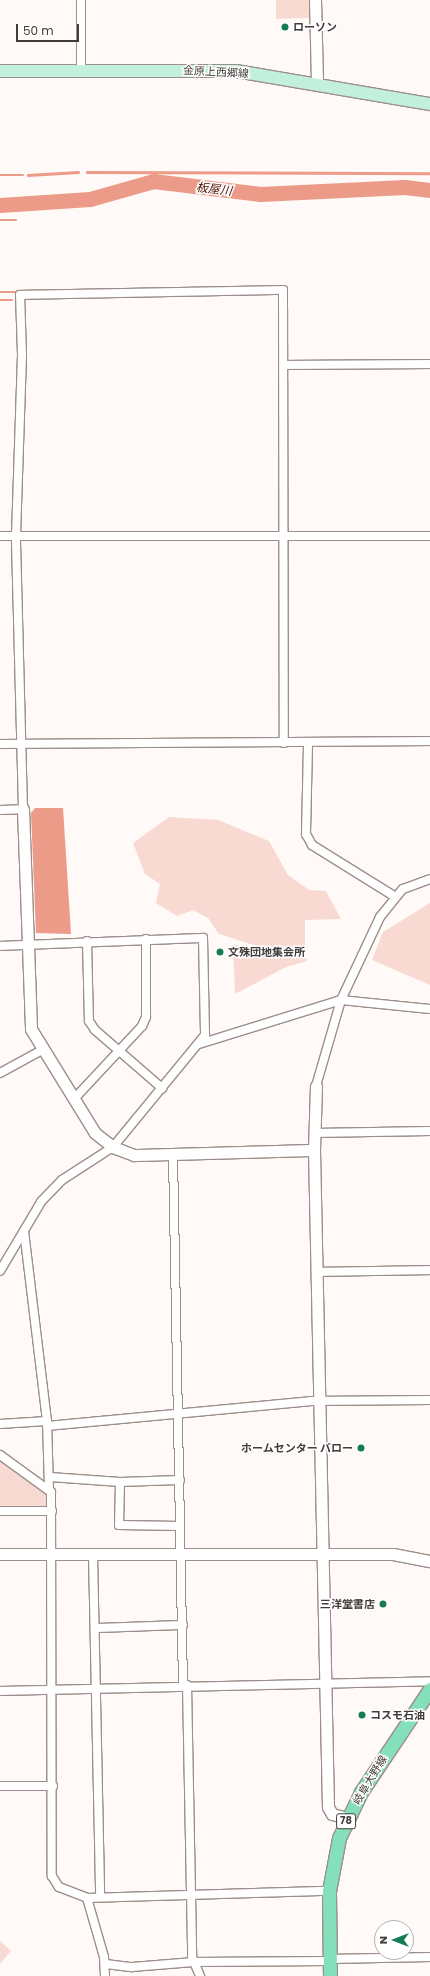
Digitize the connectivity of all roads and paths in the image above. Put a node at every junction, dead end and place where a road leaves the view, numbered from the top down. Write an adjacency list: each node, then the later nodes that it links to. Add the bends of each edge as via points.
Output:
1 (81, 0): 4 (street)
2 (315, 0): 5 (street)
3 (0, 71): 4 (main road, 金原上西郷線)
4 (81, 71): 5 (main road, 金原上西郷線, via 236,71)
5 (317, 82): 6 (main road, 金原上西郷線)
6 (430, 104)
7 (430, 364): 8 (street)
8 (284, 366): 9 (street); 11 (street, via 283,290 20,295 22,354)
9 (286, 534): 11 (street); 12 (street); 14 (street)
10 (0, 536): 11 (street)
11 (16, 536): 16 (street)
12 (430, 536)
13 (430, 741): 17 (street)
14 (284, 743): 16 (street); 17 (street)
15 (0, 744): 16 (street)
16 (20, 744): 18 (street)
17 (308, 744): 21 (street, via 306,834 312,845)
18 (23, 809): 19 (street); 25 (street)
19 (0, 810)
20 (430, 878): 21 (street)
21 (394, 896): 26 (street, via 362,951)
22 (146, 939): 23 (street); 28 (street, via 203,938 206,1035); 30 (street, via 146,1017)
23 (87, 941): 25 (street); 30 (street, via 89,1021)
24 (0, 946): 25 (street)
25 (28, 946): 29 (street, via 30,1022)
26 (341, 1000): 27 (street); 28 (street); 32 (street)
27 (430, 1009)
28 (197, 1045): 33 (street)
29 (42, 1050): 31 (street); 34 (street)
30 (119, 1052): 33 (street); 34 (street)
31 (0, 1073)
32 (316, 1086): 36 (street)
33 (162, 1088): 37 (street)
34 (74, 1099): 37 (street, via 95,1133)
35 (430, 1131): 36 (street)
36 (314, 1133): 38 (street)
37 (113, 1147): 39 (street, via 127,1154); 40 (street, via 53,1188)
38 (314, 1150): 39 (street); 43 (street)
39 (173, 1155): 46 (street)
40 (24, 1231): 42 (street); 47 (street)
41 (430, 1270): 43 (street)
42 (0, 1271)
43 (317, 1272): 45 (street)
44 (430, 1400): 45 (street)
45 (321, 1401): 46 (street, via 229,1406); 59 (street)
46 (181, 1414): 47 (street); 51 (street)
47 (47, 1423): 48 (street); 50 (street)
48 (0, 1424)
49 (0, 1455): 53 (street)
50 (50, 1477): 52 (street); 53 (street)
51 (180, 1480): 52 (street); 56 (street)
52 (120, 1482): 56 (street, via 120,1526)
53 (50, 1487): 55 (street)
54 (0, 1510): 55 (street)
55 (52, 1511): 60 (street)
56 (180, 1526): 61 (street)
57 (0, 1554): 60 (street)
58 (93, 1554): 60 (street); 61 (street); 64 (street)
59 (323, 1554): 61 (street); 62 (street, via 393,1554); 66 (street)
60 (53, 1555): 70 (street)
61 (181, 1555): 63 (street)
62 (430, 1561)
63 (183, 1624): 64 (street); 67 (street)
64 (95, 1628): 68 (street)
65 (430, 1681): 66 (street)
66 (326, 1684): 67 (street); 74 (street, via 328,1807 332,1814)
67 (185, 1685): 68 (street); 76 (street)
68 (95, 1687): 70 (street); 77 (street)
69 (430, 1689): 74 (main road, 岐阜大野線 / 78)
70 (51, 1690): 71 (street); 73 (street)
71 (0, 1691)
72 (0, 1786): 73 (street)
73 (53, 1786): 78 (street, via 52,1876 59,1887)
74 (347, 1818): 75 (main road, 岐阜大野線 / 78, via 334,1858)
75 (329, 1891): 76 (street); 80 (main road, 岐阜大野線 / 78)
76 (191, 1894): 77 (street); 81 (street)
77 (100, 1895): 78 (street)
78 (87, 1898): 82 (street)
79 (430, 1957): 80 (street)
80 (330, 1960): 81 (street); 85 (main road, 岐阜大野線 / 78)
81 (194, 1962): 82 (street, via 132,1967); 84 (street)
82 (106, 1964): 83 (street)
83 (105, 1976)
84 (200, 1976)
85 (330, 1976)

